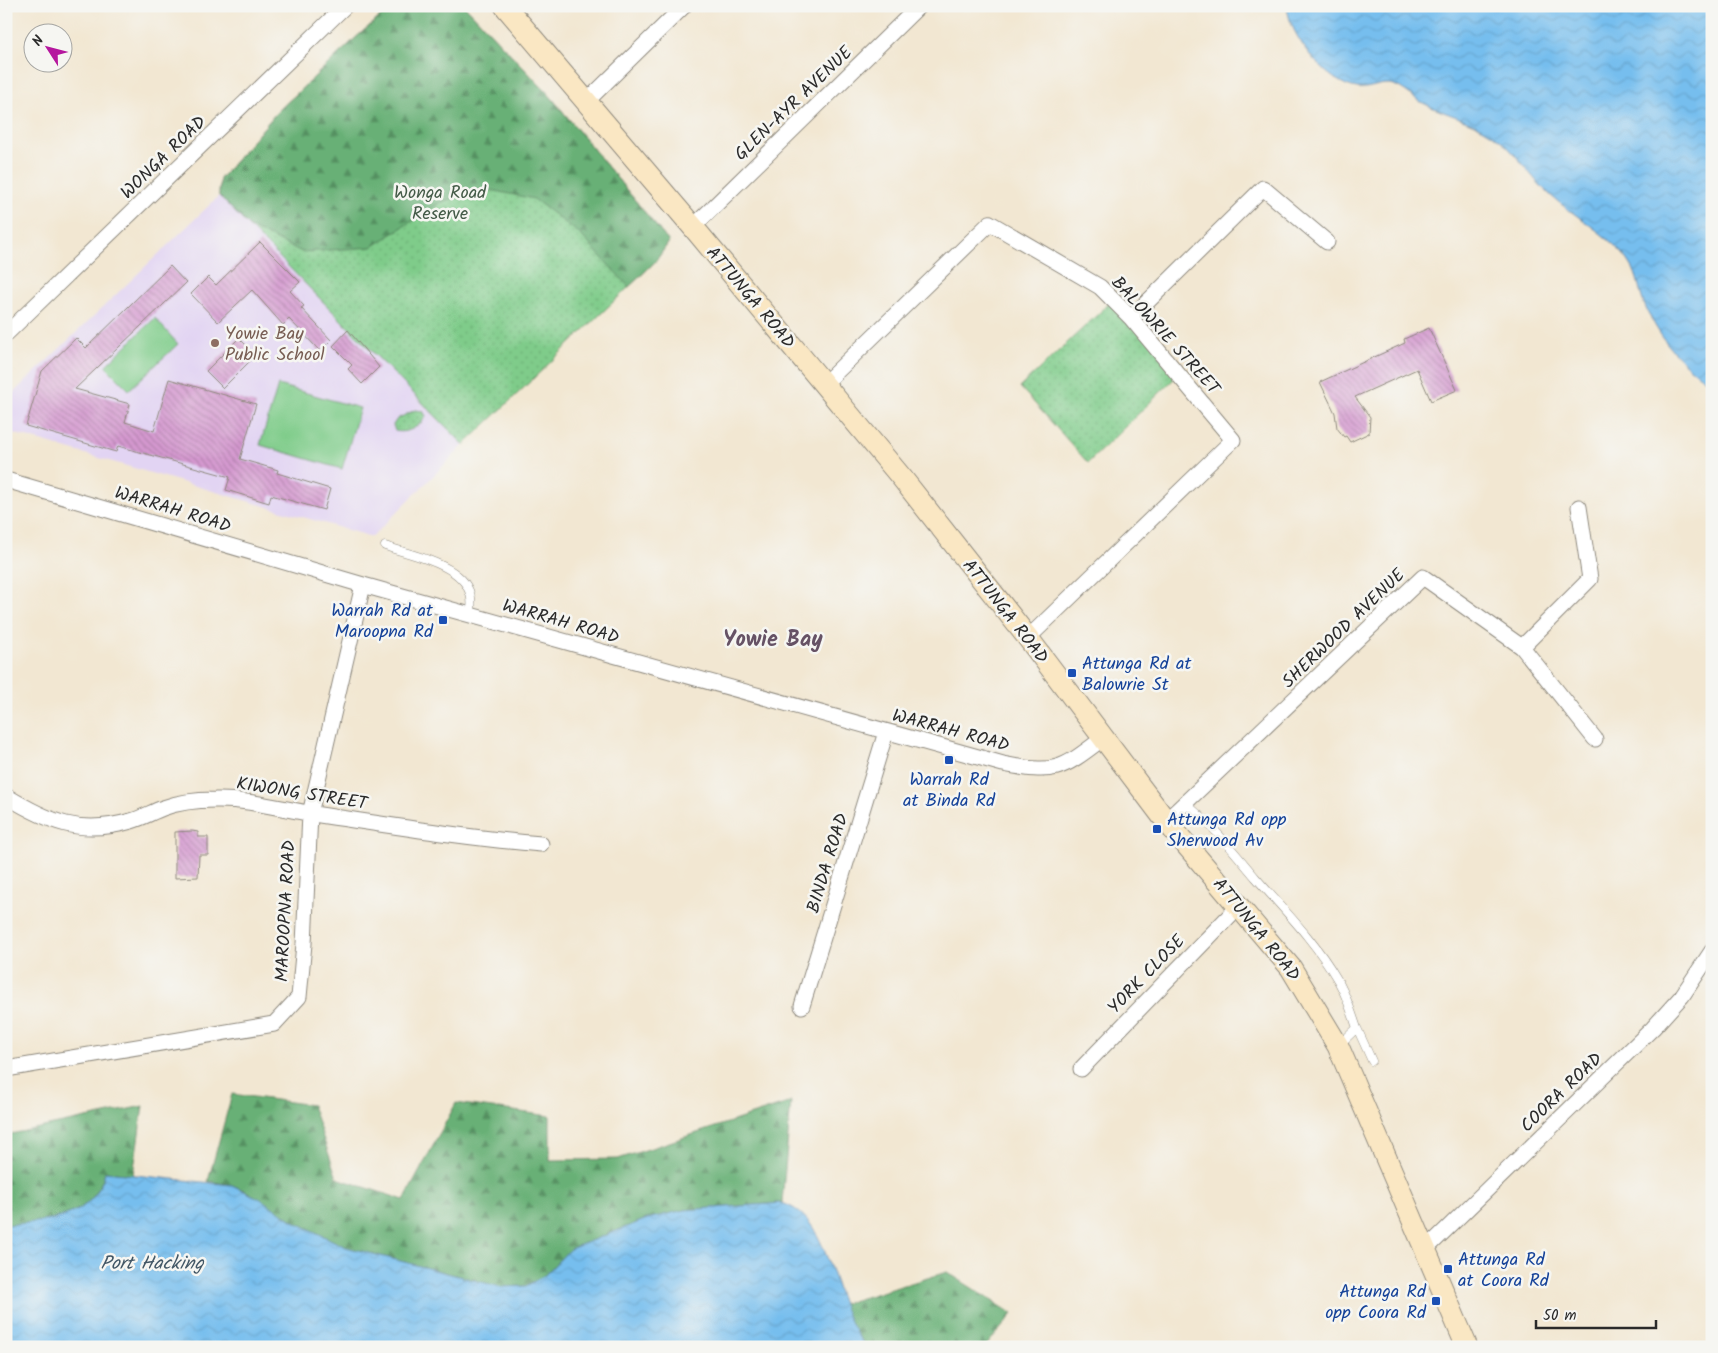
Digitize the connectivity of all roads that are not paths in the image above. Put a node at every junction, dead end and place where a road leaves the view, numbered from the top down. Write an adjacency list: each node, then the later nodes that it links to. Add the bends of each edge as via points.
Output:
1 (345, 6): 9 (street, WONGA ROAD)
2 (505, 6): 5 (street, ATTUNGA ROAD)
3 (684, 6): 5 (street)
4 (919, 6): 6 (street, GLEN-AYR AVENUE)
5 (586, 101): 6 (street, ATTUNGA ROAD)
6 (693, 227): 10 (street, ATTUNGA ROAD)
7 (1327, 242): 8 (street, via 1264,188)
8 (1131, 318): 10 (street, BALOWRIE STREET, via 1100,287 990,223); 16 (street, BALOWRIE STREET, via 1233,440)
9 (6, 334)
10 (824, 384): 16 (street, ATTUNGA ROAD)
11 (6, 480): 14 (street, WARRAH ROAD)
12 (1579, 507): 17 (street, via 1590,579)
13 (385, 546): 15 (lane, via 440,565 460,576 473,602)
14 (363, 585): 15 (street, WARRAH ROAD); 23 (street, MAROOPNA ROAD)
15 (470, 615): 18 (street, WARRAH ROAD)
16 (1028, 638): 19 (street, ATTUNGA ROAD)
17 (1522, 647): 20 (street); 22 (street, SHERWOOD AVENUE, via 1423,577)
18 (886, 732): 19 (street, WARRAH ROAD, via 1002,764 1046,771 1069,763); 28 (street, BINDA ROAD)
19 (1102, 739): 24 (street, ATTUNGA ROAD)
20 (1595, 739)
21 (6, 796): 23 (street, KIWONG STREET, via 40,816 62,824 90,828 131,821 186,802 216,800 261,803)
22 (1186, 804): 24 (street, SHERWOOD AVENUE); 29 (lane, via 1228,845 1325,960 1346,997)
23 (310, 814): 25 (street, KIWONG STREET, via 466,838); 32 (street, MAROOPNA ROAD, via 304,944 298,997 274,1024)
24 (1166, 821): 26 (street, ATTUNGA ROAD)
25 (541, 844)
26 (1239, 906): 30 (street, ATTUNGA ROAD, via 1291,968); 33 (street, YORK CLOSE)
27 (1712, 951): 34 (street, COORA ROAD, via 1682,996 1654,1028)
28 (802, 1006)
29 (1357, 1028): 30 (lane); 31 (lane)
30 (1338, 1046): 34 (street, ATTUNGA ROAD)
31 (1372, 1061)
32 (6, 1069)
33 (1081, 1069)
34 (1425, 1250): 35 (street, ATTUNGA ROAD)
35 (1467, 1347)

